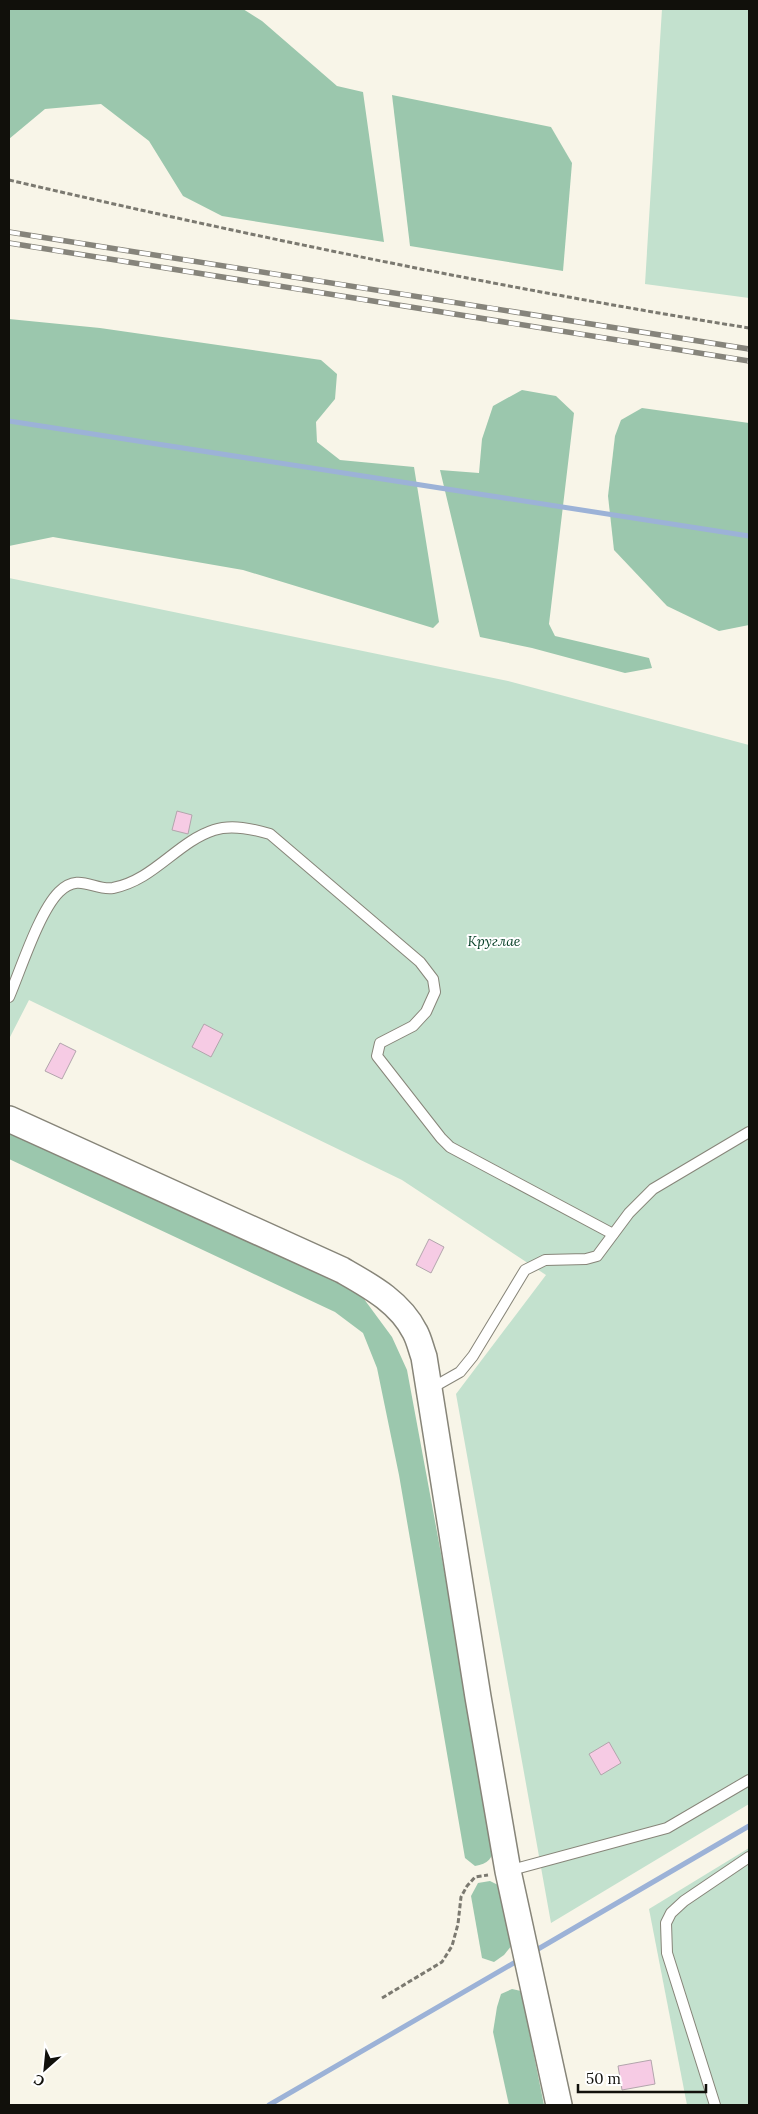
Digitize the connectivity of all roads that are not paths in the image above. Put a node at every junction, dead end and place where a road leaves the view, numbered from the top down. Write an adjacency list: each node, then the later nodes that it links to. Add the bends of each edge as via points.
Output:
1 (9, 997): 4 (lane, via 48,906 61,890 80,881 111,888 138,880 214,829 246,827 270,834 420,962 433,979 435,992 426,1012 414,1026 380,1043 377,1056 441,1138 450,1147)
2 (9, 1119): 5 (street, via 342,1270 382,1293 415,1332 424,1358)
3 (749, 1132): 4 (lane, via 653,1189)
4 (613, 1234): 5 (lane, via 597,1256 545,1260 525,1270 473,1356 460,1372)
5 (429, 1390): 8 (street)
6 (749, 1780): 8 (lane, via 667,1828)
7 (749, 1857): 10 (lane, via 684,1902 666,1923 667,1954)
8 (508, 1871): 9 (street)
9 (559, 2105)
10 (714, 2105)

